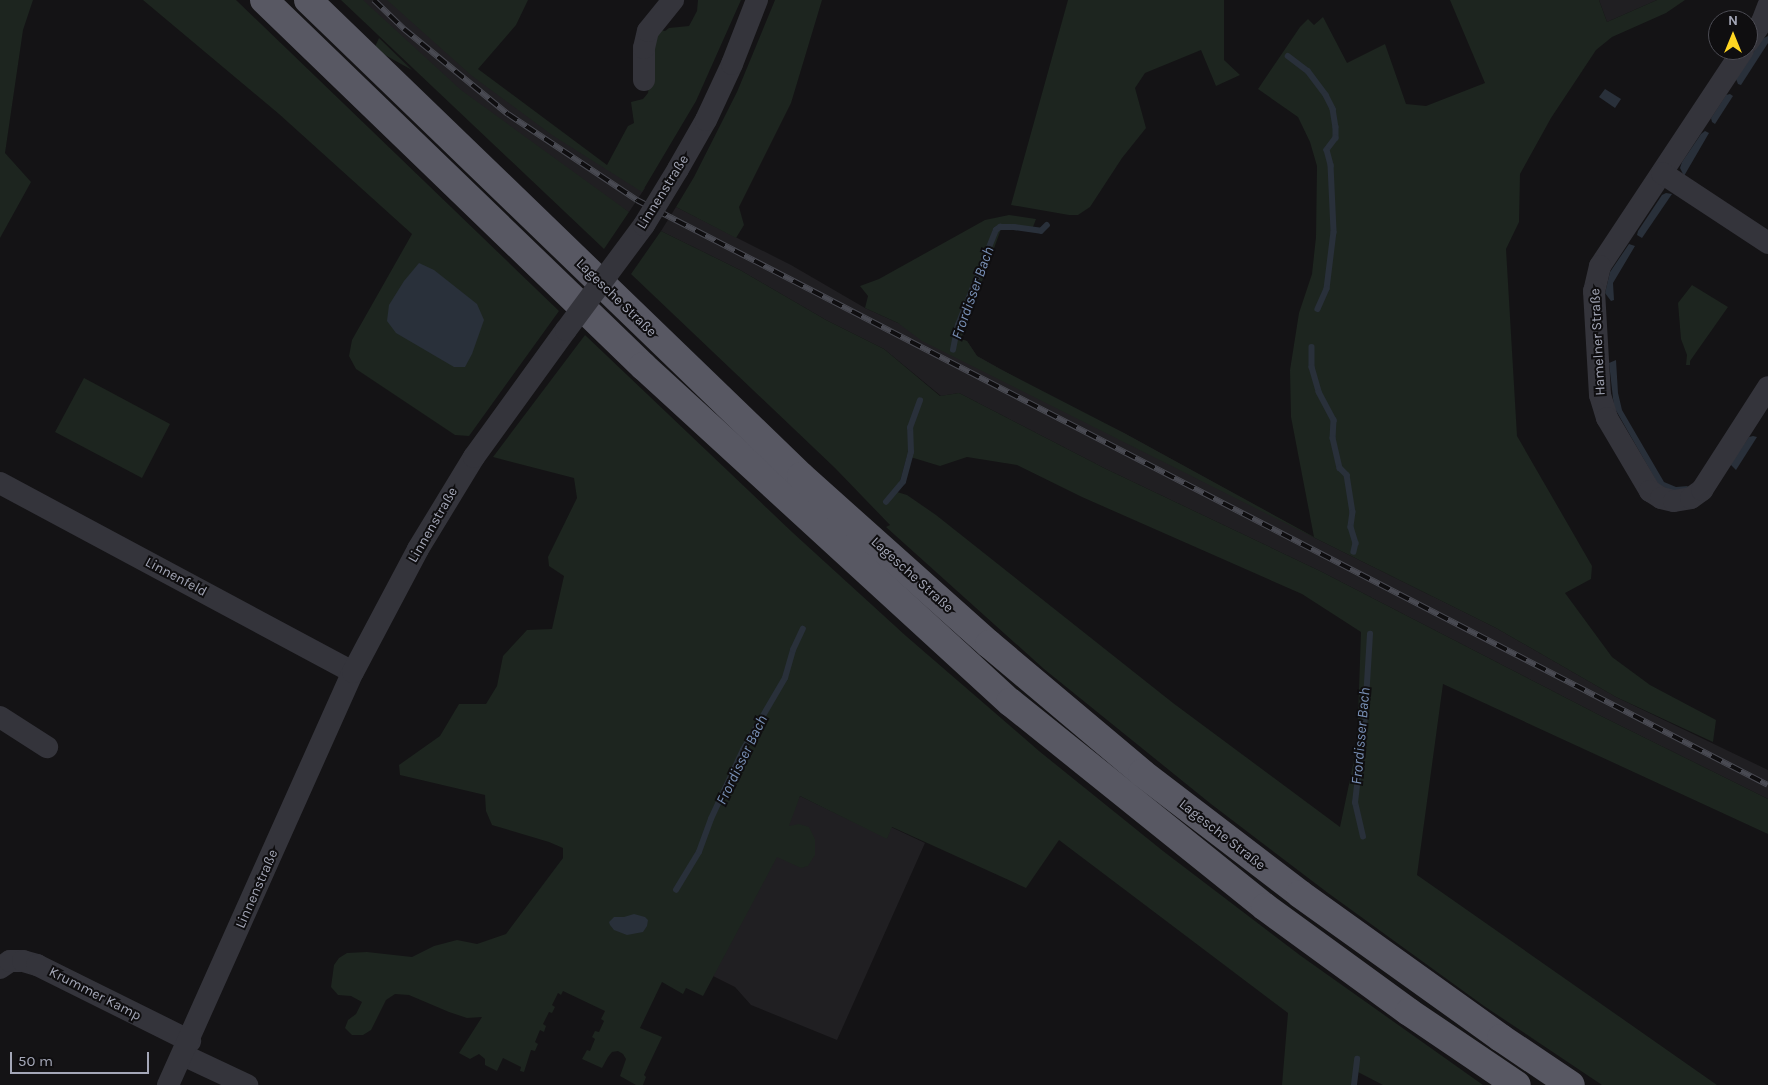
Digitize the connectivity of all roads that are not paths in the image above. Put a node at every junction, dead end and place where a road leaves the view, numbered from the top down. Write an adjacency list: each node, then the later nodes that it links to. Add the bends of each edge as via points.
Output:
1 (264, 0): 20 (highway, Lagesche Straße, via 643,366 1010,702 1265,907 1409,1012)
2 (308, 0): 21 (highway, Lagesche Straße, via 801,476 989,644 1142,773 1292,888 1388,959)
3 (673, 0): 8 (street, via 648,31 644,48)
4 (757, 0): 13 (street, Linnenstraße, bridge, via 706,120 678,169 644,225 474,457 418,549)
5 (1766, 18): 6 (street)
6 (1758, 29)
7 (1736, 60): 9 (street, Hamelner Straße)
8 (644, 80)
9 (1662, 173): 10 (street); 11 (street, Hamelner Straße, via 1600,266 1594,290 1603,409 1650,491 1661,498 1691,498 1702,490)
10 (1759, 237)
11 (1768, 387)
12 (0, 483): 13 (street, Linnenfeld)
13 (353, 672): 17 (street, Linnenstraße)
14 (0, 718): 15 (street)
15 (47, 747)
16 (0, 968): 17 (street, Krummer Kamp, via 10,961 37,964)
17 (186, 1048): 18 (street, Linnenstraße); 19 (street, Krummer Kamp)
18 (168, 1085)
19 (247, 1085)
20 (1517, 1085)
21 (1571, 1085)

